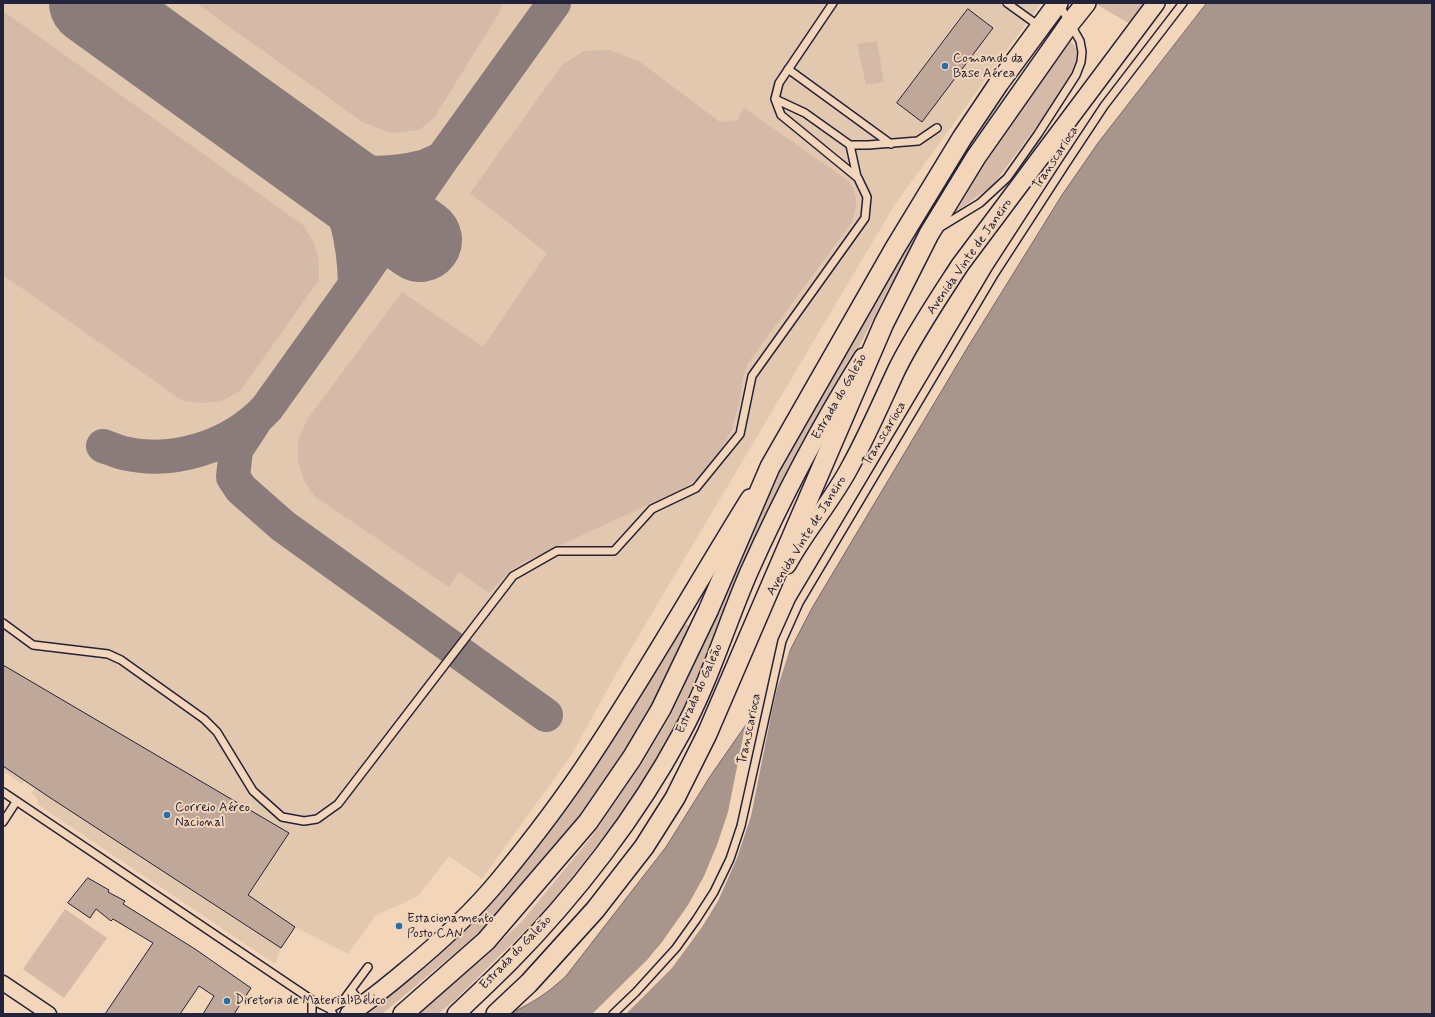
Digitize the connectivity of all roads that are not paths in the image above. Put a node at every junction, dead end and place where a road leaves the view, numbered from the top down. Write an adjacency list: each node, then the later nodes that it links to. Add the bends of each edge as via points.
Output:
1 (833, 3): 9 (lane)
2 (1007, 3): 8 (lane)
3 (1058, 3): 7 (lane); 8 (main road, Estrada do Galeão)
4 (1086, 3): 7 (main road, Estrada do Galeão)
5 (1156, 3): 18 (street, Avenida Vinte de Janeiro, via 960,266 932,308 898,368 851,466 790,559)
6 (1183, 3): 35 (lane, Transcarioca, via 1104,106 995,273 799,603 782,641 741,826 730,859 714,892 676,948)
7 (1070, 24): 15 (main road, Estrada do Galeão, via 976,157); 15 (lane, via 1080,41 1081,62 1076,75 1038,134 1007,178 980,203)
8 (1040, 26): 17 (main road, Estrada do Galeão, via 962,138 895,248)
9 (788, 70): 10 (lane, via 779,83); 12 (lane)
10 (776, 99): 13 (lane, via 805,113); 14 (lane, via 781,115)
11 (937, 128): 12 (lane, via 918,141)
12 (891, 144): 13 (lane)
13 (850, 145): 14 (lane)
14 (857, 178): 19 (lane, via 867,197 865,218 752,376 740,434 696,488 652,509 614,551 557,551 513,576 338,804 317,819 304,821 282,817 253,791 217,732 204,719 121,660 108,654 33,645)
15 (929, 234): 16 (main road, Estrada do Galeão)
16 (884, 323): 18 (main road, Estrada do Galeão); 33 (street, Estrada do Galeão, via 814,441 772,523 749,572 710,671 662,769 627,822 570,896 510,962)
17 (770, 467): 27 (street, Estrada do Galeão, via 592,755 551,813 499,881 459,923); 32 (main road, Estrada do Galeão, via 708,611 661,709 636,752 588,822 486,941)
18 (761, 610): 34 (main road, Estrada do Galeão, via 707,734 675,798 644,847 595,910 529,983)
19 (3, 623)
20 (3, 792): 21 (lane)
21 (16, 802): 22 (lane); 26 (lane)
22 (3, 822)
23 (368, 967): 25 (lane)
24 (3, 983): 29 (street)
25 (351, 990): 27 (lane); 28 (lane)
26 (312, 1000): 28 (lane); 30 (lane)
27 (361, 1009): 31 (street, Estrada do Galeão)
28 (331, 1012)
29 (48, 1014)
30 (312, 1014)
31 (349, 1014)
32 (403, 1014)
33 (456, 1014)
34 (496, 1014)
35 (613, 1014)

